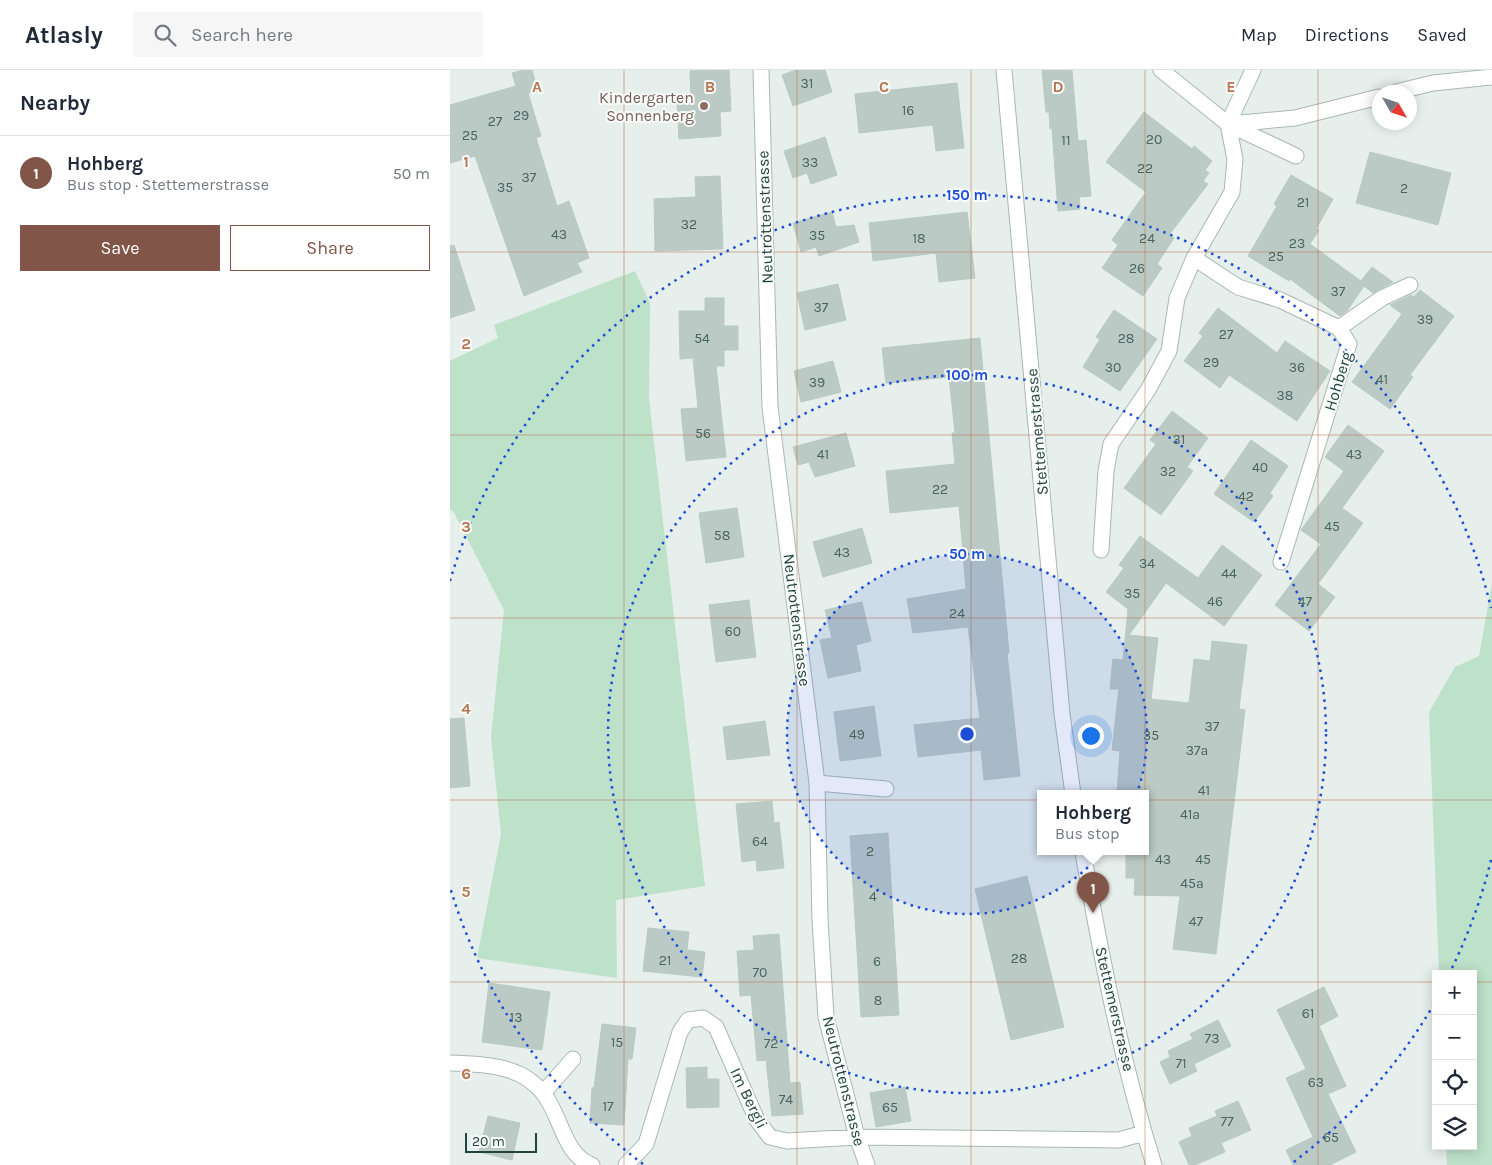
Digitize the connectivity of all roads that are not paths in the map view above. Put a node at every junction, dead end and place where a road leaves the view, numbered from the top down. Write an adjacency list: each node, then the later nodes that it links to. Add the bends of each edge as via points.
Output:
1 (761, 70): 15 (street, Neutrottenstrasse, via 770,407)
2 (1004, 70): 17 (street, Stettemerstrasse, via 1062,714)
3 (1160, 70): 8 (street)
4 (1253, 70): 8 (street)
5 (1492, 78): 6 (street)
6 (1417, 87)
7 (1372, 99): 8 (street, via 1295,118)
8 (1228, 124): 9 (street); 10 (street, via 1235,159 1232,192)
9 (1296, 156)
10 (1194, 258): 12 (street, Hohberg, via 1238,286 1280,300); 13 (street, via 1177,298 1169,352 1148,390 1111,444)
11 (1410, 286): 12 (street, via 1382,298)
12 (1339, 328): 14 (street, Hohberg, via 1349,344)
13 (1101, 550)
14 (1282, 562)
15 (817, 784): 16 (street); 23 (street, Neutrottenstrasse, via 826,1017)
16 (886, 790)
17 (1072, 790)
18 (1084, 855): 22 (street, Stettemerstrasse, via 1107,980)
19 (573, 1059): 21 (street)
20 (450, 1063): 21 (street, via 489,1066 519,1074)
21 (543, 1093): 24 (street, via 570,1144 586,1163)
22 (1144, 1133): 23 (street, Im Bergli, via 1119,1140); 27 (street, Stettemerstrasse)
23 (856, 1137): 25 (street, Im Bergli, via 787,1142 770,1137 757,1120 716,1027 703,1018 688,1020 680,1032 646,1144); 26 (street, Neutrottenstrasse)
24 (592, 1165)
25 (626, 1165)
26 (867, 1165)
27 (1154, 1165)

